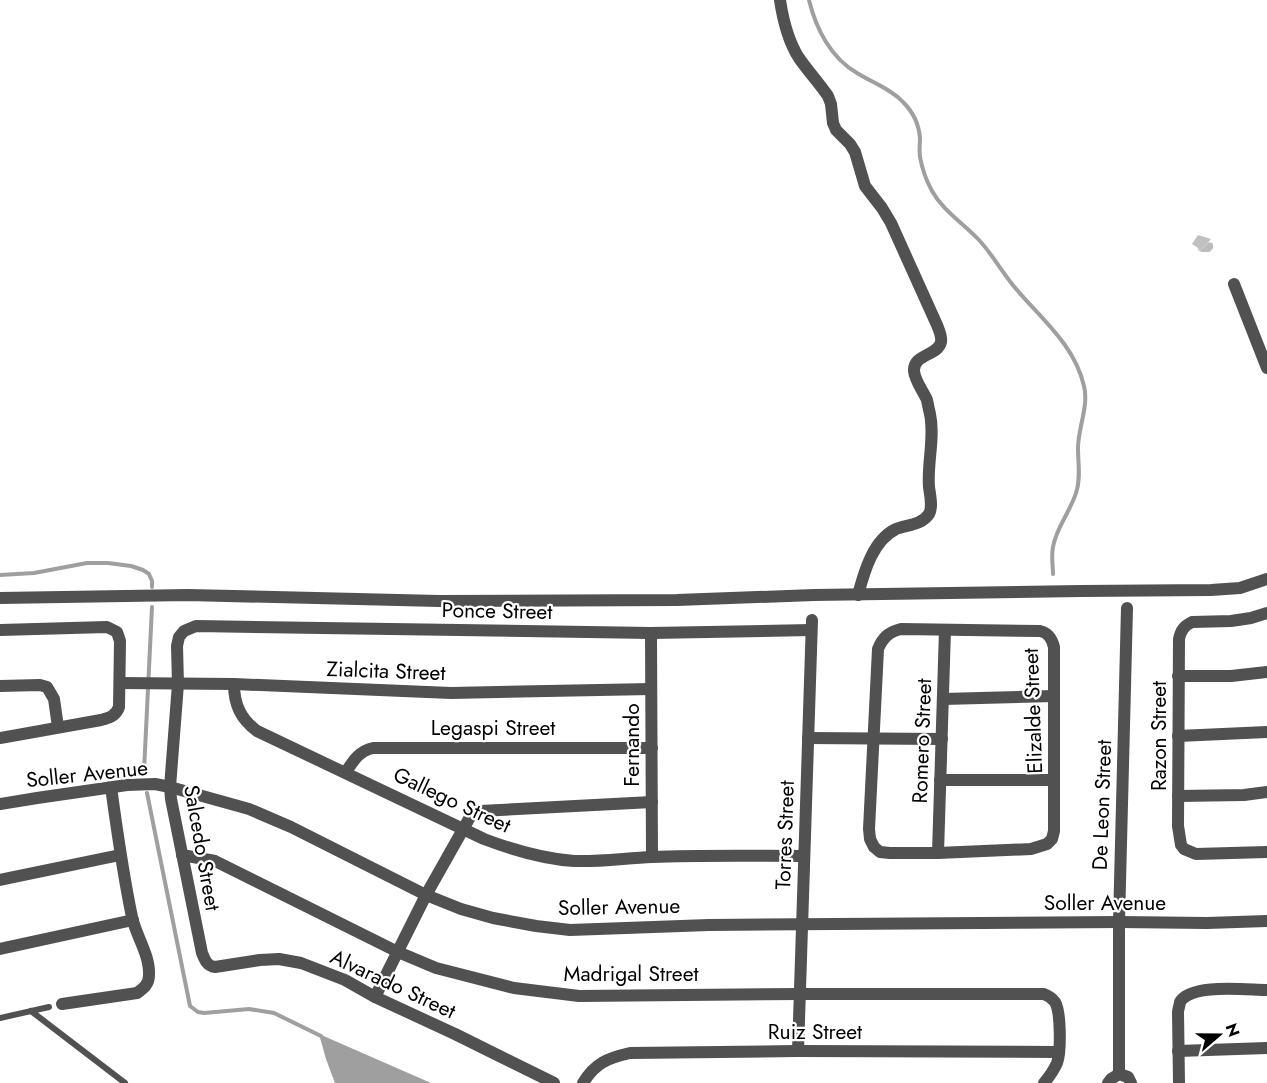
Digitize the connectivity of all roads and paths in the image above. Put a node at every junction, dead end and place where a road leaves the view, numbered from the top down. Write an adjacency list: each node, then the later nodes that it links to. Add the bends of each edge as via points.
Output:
1 (780, 0): 5 (street, via 789,38 828,96 836,130 855,152 865,186 891,223 941,334 939,347 920,358 914,372 931,415 931,508 922,521 899,528 882,539 868,564)
2 (1234, 284): 3 (street)
3 (1267, 368)
4 (1267, 579): 5 (street, via 1240,588 1211,591)
5 (858, 595): 6 (street, via 439,601 188,595)
6 (0, 598)
7 (1127, 608): 51 (street, De Leon Street)
8 (1267, 614): 15 (street, Razon Street, via 1186,624 1179,639)
9 (812, 625): 13 (street, Ponce Street); 27 (street, Torres Street)
10 (0, 630): 16 (street, via 114,629 119,636)
11 (184, 630): 13 (street, Ponce Street, via 196,626); 17 (street, Salcedo Street, via 177,646)
12 (945, 630): 21 (street, Elizalde Street, via 1045,632 1054,647); 22 (street, Romero Street); 28 (street, Elizalde Street, via 901,629 892,631 881,642)
13 (651, 633): 20 (street, Fernando)
14 (1267, 672): 15 (street)
15 (1178, 676): 25 (street, Razon Street)
16 (120, 683): 17 (street, Zialcita Street); 23 (street, via 119,707 114,716)
17 (178, 684): 18 (street, Zialcita Street); 34 (street, Salcedo Street)
18 (234, 684): 20 (street, Zialcita Street, via 451,693); 31 (street, Gallego Street, via 238,709 252,727)
19 (0, 686): 23 (street, via 47,687 54,699)
20 (651, 689): 30 (street, Fernando)
21 (1054, 696): 22 (street); 33 (street, Elizalde Street)
22 (943, 699): 29 (street, Romero Street)
23 (58, 727): 26 (street)
24 (1267, 732): 25 (street)
25 (1178, 736): 37 (street, Razon Street)
26 (0, 738)
27 (808, 738): 28 (street); 45 (street, Torres Street)
28 (873, 740): 29 (street); 42 (street, Elizalde Street, via 869,829 874,847 890,853)
29 (942, 740): 32 (street, Romero Street)
30 (651, 748): 31 (street, Legaspi Street, via 373,748 356,756); 38 (street, Fernando)
31 (345, 772): 40 (street, Gallego Street)
32 (940, 780): 33 (street); 42 (street, Romero Street)
33 (1054, 780): 42 (street, Elizalde Street, via 1054,831 1047,844 1031,849)
34 (170, 786): 35 (street, Soller Avenue); 44 (street, Salcedo Street); 48 (street, Soller Avenue, via 249,809)
35 (111, 787): 39 (street, Soller Avenue); 43 (street)
36 (1267, 792): 37 (street)
37 (1178, 796): 41 (street, Razon Street, via 1179,835 1184,849 1196,854)
38 (652, 802): 40 (street, via 480,811); 46 (street, Fernando)
39 (0, 804)
40 (464, 829): 46 (street, Gallego Street, via 500,845 550,858 584,861); 48 (street)
41 (1267, 852)
42 (938, 853)
43 (120, 855): 47 (street); 49 (street)
44 (182, 855): 54 (street, Madrigal Street, via 215,861); 55 (street, Salcedo Street)
45 (804, 856): 46 (street, Gallego Street); 52 (street, Torres Street)
46 (652, 857)
47 (0, 880)
48 (426, 895): 52 (street, Soller Avenue, via 493,918 570,930); 54 (street)
49 (133, 920): 53 (street); 59 (street, via 148,965 145,987 137,993)
50 (1267, 921): 51 (street, Soller Avenue)
51 (1119, 922): 52 (street, Soller Avenue); 66 (street, De Leon Street)
52 (802, 924): 57 (street, Torres Street)
53 (0, 949)
54 (398, 952): 57 (street, Madrigal Street, via 436,968 514,988 579,996); 58 (street)
55 (207, 964): 58 (street, Alvarado Street, via 215,967 279,959 301,963)
56 (1267, 990): 64 (street, via 1209,989 1184,998 1178,1012)
57 (800, 994): 63 (street, Torres Street); 65 (street, Madrigal Street, via 1044,994 1058,1012)
58 (375, 997): 68 (street, Alvarado Street)
59 (56, 1006): 60 (lane)
60 (31, 1011): 61 (lane); 67 (lane)
61 (0, 1018)
62 (1267, 1048): 64 (street)
63 (798, 1051): 65 (street, Ruiz Street); 69 (street, Ruiz Street, via 630,1053 604,1061)
64 (1178, 1051): 73 (street)
65 (1059, 1052): 70 (street, via 1058,1061)
66 (1119, 1074): 71 (street); 72 (street)
67 (125, 1083)
68 (554, 1083)
69 (583, 1083)
70 (1044, 1083)
71 (1108, 1083)
72 (1131, 1083)
73 (1179, 1083)

